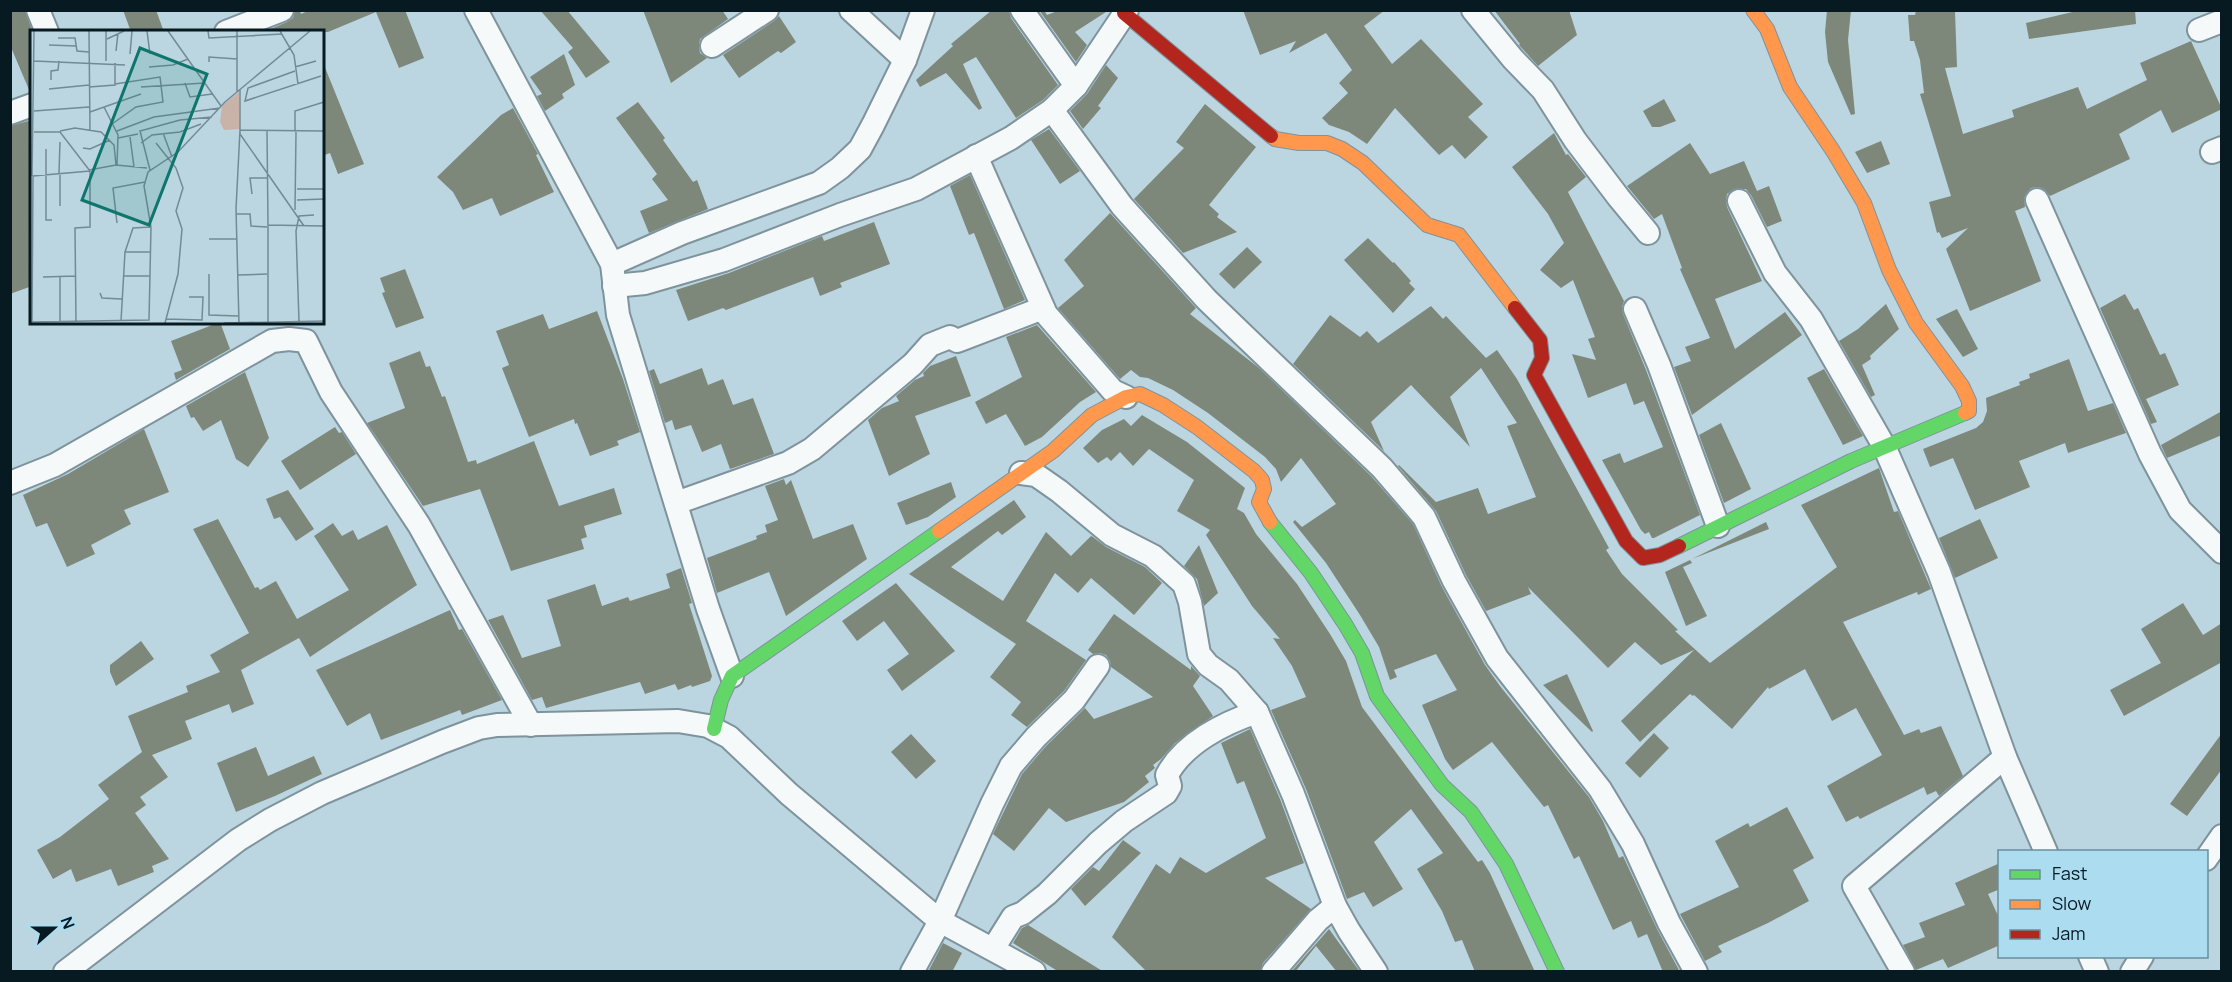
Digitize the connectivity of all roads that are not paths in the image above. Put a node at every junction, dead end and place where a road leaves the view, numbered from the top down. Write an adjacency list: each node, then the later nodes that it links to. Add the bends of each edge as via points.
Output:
1 (38, 10): 12 (street)
2 (282, 10): 13 (street)
3 (476, 10): 25 (street)
4 (767, 10): 15 (street)
5 (851, 10): 16 (street)
6 (923, 10): 16 (street)
7 (1022, 10): 17 (street)
8 (1473, 10): 24 (street, via 1543,90 1575,140)
9 (1753, 10): 29 (street, via 1767,29 1790,87 1864,202 1889,270 1917,323 1970,401 1969,411)
10 (1125, 12): 17 (street); 33 (street, via 1275,139 1327,143 1342,149 1363,163 1427,225 1459,235 1540,340 1542,358 1534,375 1626,541 1643,558 1660,555)
11 (2222, 21): 14 (street)
12 (46, 30)
13 (231, 30)
14 (2199, 30)
15 (712, 46)
16 (905, 60): 25 (street, via 860,149 840,168 819,183 682,233)
17 (1076, 86): 19 (street)
18 (30, 106): 20 (street)
19 (1052, 110): 21 (street); 55 (street, via 1122,206 1199,292 1382,468 1424,517 1497,658 1600,789 1633,844)
20 (10, 113)
21 (976, 156): 25 (street, via 916,189 724,260 645,283); 26 (street)
22 (2037, 200): 34 (street, via 2155,464 2180,510)
23 (1739, 201): 29 (street, via 1775,273 1811,319)
24 (1648, 233)
25 (613, 275): 32 (street, via 618,315)
26 (1043, 308): 28 (street, via 1113,391); 32 (street, via 957,341 950,337 930,345 913,364 812,449 788,463)
27 (1635, 309): 33 (street)
28 (1126, 397): 30 (street, via 1092,415 1053,451); 54 (street, via 1140,394 1163,405 1238,458 1262,480 1261,508 1345,624 1362,653 1377,696 1442,784 1471,812 1506,864)
29 (1884, 446): 33 (street); 40 (street, via 1939,572)
30 (1021, 472): 36 (street); 37 (street, via 1036,476 1059,491 1112,535 1153,556 1184,584 1199,654)
31 (10, 483): 38 (street, via 55,465 272,341 306,341 331,392 419,525)
32 (676, 503): 36 (street)
33 (1718, 526)
34 (2222, 552)
35 (1098, 666): 45 (street, via 1074,700 1011,766)
36 (732, 676): 39 (street)
37 (1257, 712): 44 (street); 46 (street, via 1212,732 1184,753 1167,775 1170,786 1166,793 1124,821 1047,894 1013,917)
38 (531, 725): 39 (street, via 678,721); 49 (street, via 479,728 322,793 270,820)
39 (714, 729): 45 (street, via 729,737 789,794)
40 (2006, 757): 42 (street); 56 (street, via 1854,886)
41 (2222, 836): 43 (street)
42 (2045, 850)
43 (2208, 856)
44 (1335, 906): 52 (street); 53 (street)
45 (940, 921): 46 (street); 50 (street)
46 (993, 949): 51 (street)
47 (2090, 958): 57 (street)
48 (2141, 958): 58 (street)
49 (65, 972)
50 (912, 972)
51 (1034, 972)
52 (1273, 972)
53 (1376, 972)
54 (1557, 972)
55 (1696, 972)
56 (1902, 972)
57 (2097, 972)
58 (2132, 972)

